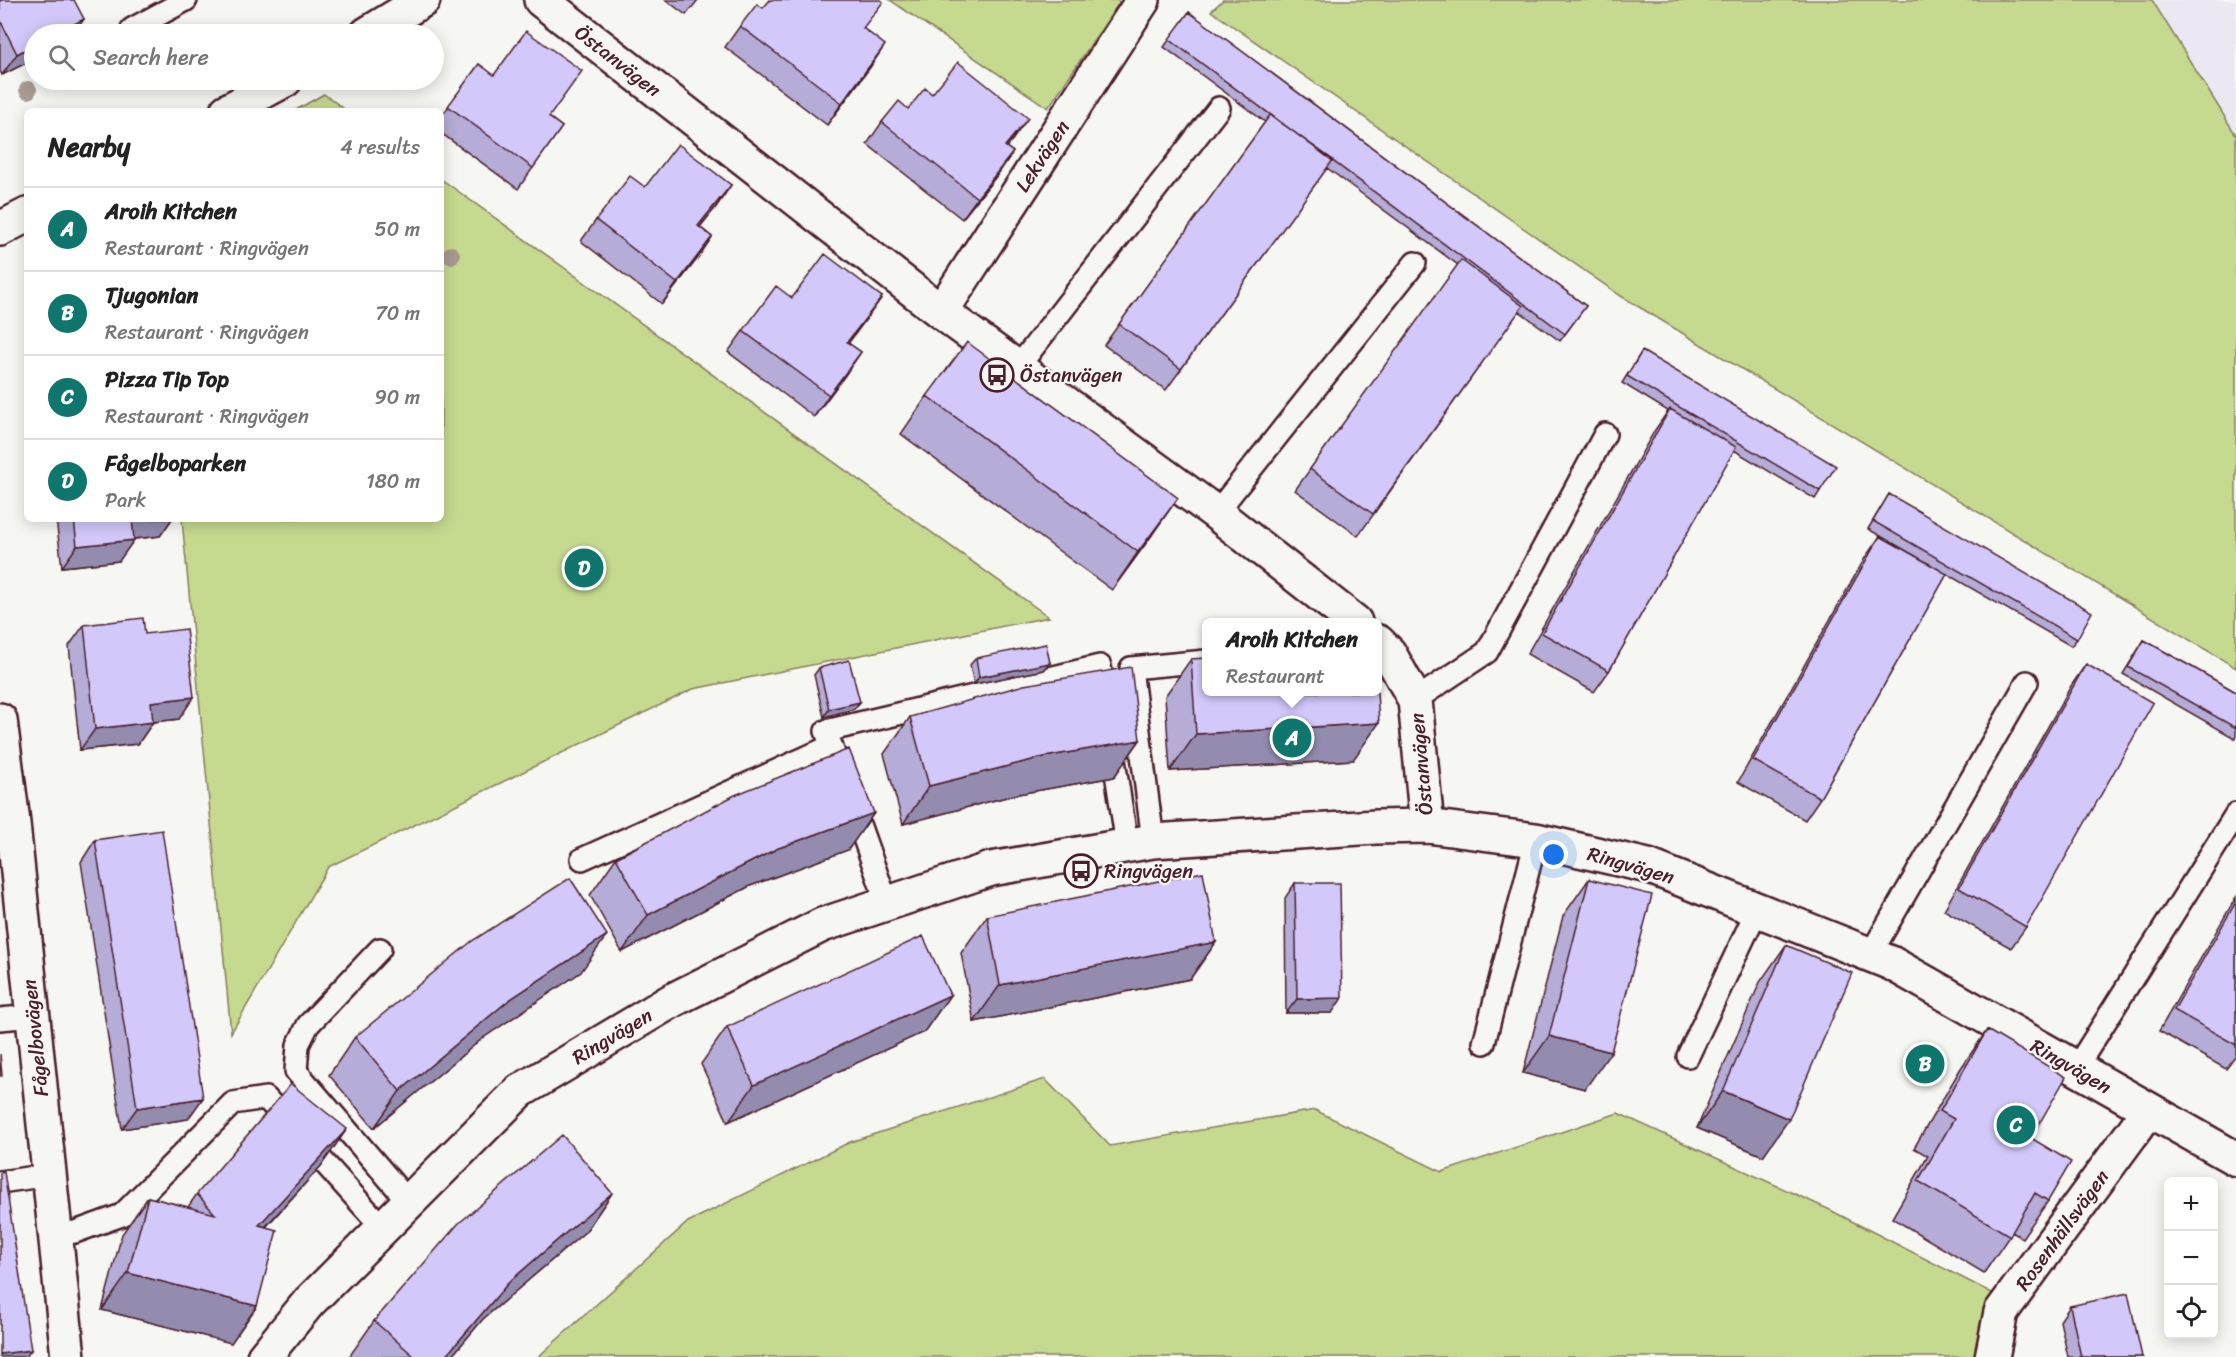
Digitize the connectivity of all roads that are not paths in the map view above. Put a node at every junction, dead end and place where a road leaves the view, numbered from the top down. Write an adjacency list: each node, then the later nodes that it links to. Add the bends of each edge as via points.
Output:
1 (186, 0): 5 (lane)
2 (423, 0): 6 (street)
3 (541, 0): 13 (street, Östanvägen)
4 (1143, 0): 13 (street, Lekvägen)
5 (140, 24)
6 (384, 24)
7 (266, 90): 8 (street)
8 (233, 108)
9 (1219, 108): 14 (lane)
10 (24, 217): 11 (street)
11 (0, 229)
12 (1415, 263): 16 (lane)
13 (940, 312): 14 (street, Östanvägen)
14 (1018, 367): 16 (street, Östanvägen)
15 (1605, 434): 21 (lane, via 1487,652)
16 (1216, 513): 17 (street, Östanvägen)
17 (1350, 618)
18 (1382, 648): 21 (street, Östanvägen, via 1389,653)
19 (1202, 661): 27 (lane, via 1131,668)
20 (2027, 682): 33 (lane)
21 (1415, 700): 25 (street, Östanvägen)
22 (0, 720): 29 (street, Fågelbovägen)
23 (831, 746): 27 (lane, via 826,731 1100,666); 28 (lane); 30 (lane)
24 (2236, 814): 38 (lane)
25 (1426, 826): 26 (street, Ringvägen); 27 (street, Ringvägen)
26 (1536, 840): 31 (street, Ringvägen, via 1648,866); 36 (lane)
27 (1140, 843): 30 (street, Ringvägen, via 991,869)
28 (582, 860)
29 (8, 861): 34 (street, Fågelbovägen)
30 (888, 903): 43 (street, Ringvägen, via 822,925 673,1000 520,1091)
31 (1758, 910): 33 (street, Ringvägen); 37 (lane)
32 (380, 949): 43 (lane, via 308,1025 298,1045 297,1071)
33 (1870, 955): 38 (street, Ringvägen, via 1891,963)
34 (33, 1016): 35 (lane); 41 (street, Fågelbovägen)
35 (0, 1019)
36 (1484, 1043)
37 (1688, 1056)
38 (2076, 1068): 39 (street, Ringvägen)
39 (2149, 1110): 40 (street, Ringvägen); 48 (street, Rosenhällsvägen, via 2001,1312)
40 (2236, 1159)
41 (49, 1175): 42 (lane); 45 (street, Fågelbovägen)
42 (0, 1182)
43 (408, 1201): 44 (street, Ringvägen)
44 (382, 1227): 45 (lane, via 266,1098 233,1103 122,1215 75,1232); 47 (street, Ringvägen, via 309,1302)
45 (55, 1234): 46 (street, Fågelbovägen)
46 (68, 1357)
47 (264, 1357)
48 (1992, 1357)

